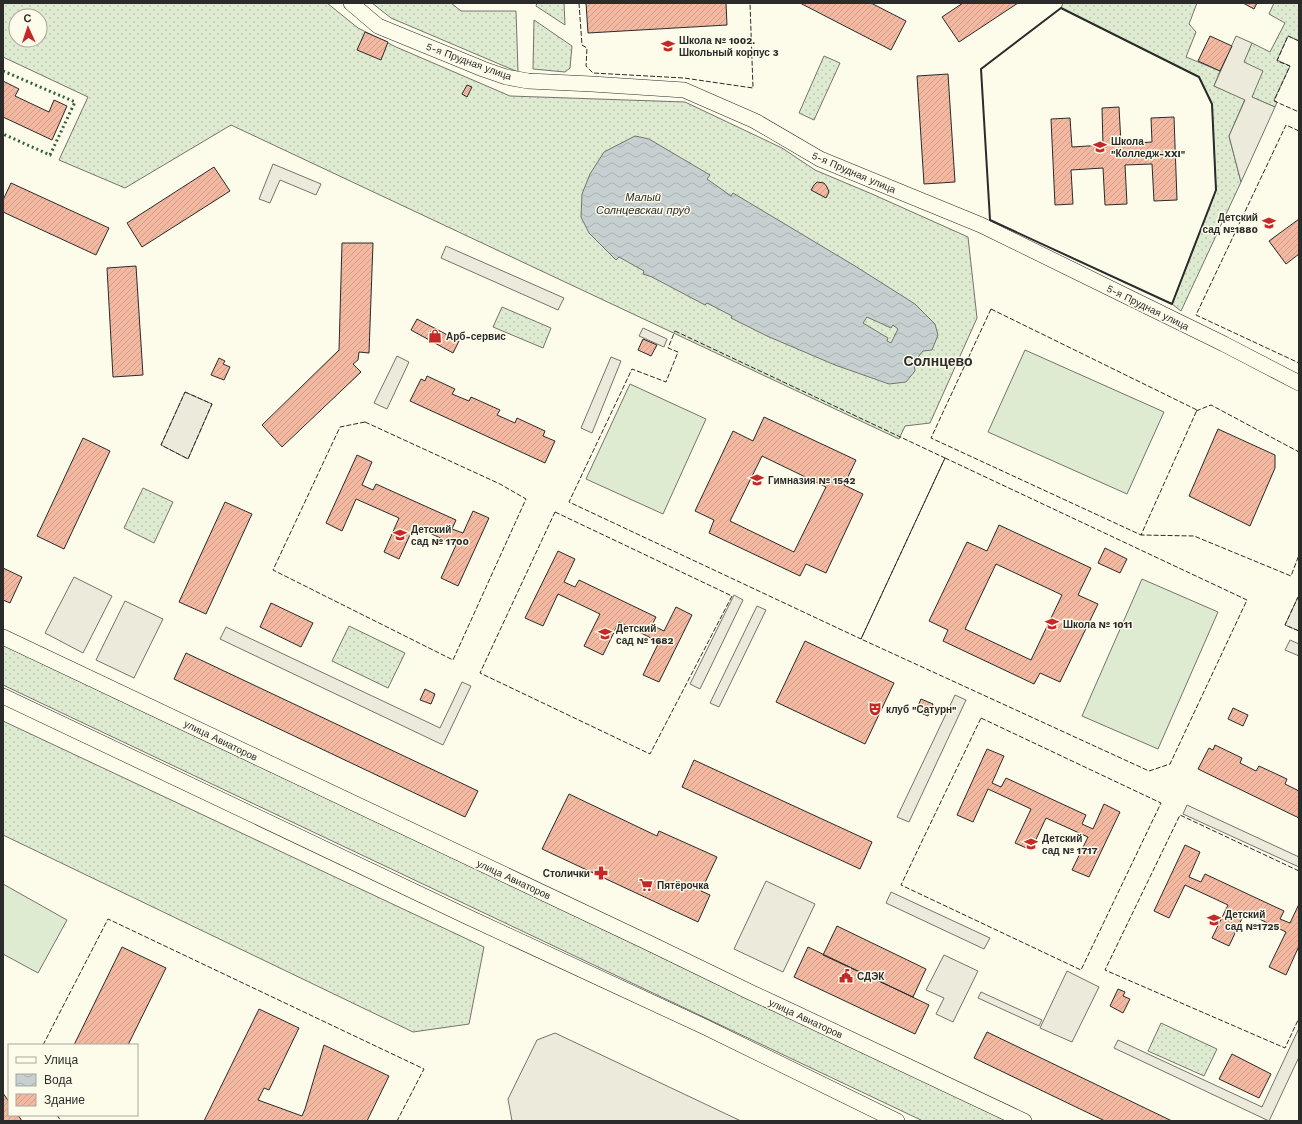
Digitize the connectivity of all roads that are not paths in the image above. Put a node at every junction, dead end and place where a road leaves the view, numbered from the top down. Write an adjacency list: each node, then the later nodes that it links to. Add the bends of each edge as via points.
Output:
1 (351, 3): 2 (street, 5-я Прудная улица, via 378,26 506,77 528,81 684,90 755,121 820,159 980,225)
2 (1299, 382)
3 (3, 637): 6 (street, улица Авиаторов)
4 (3, 696): 5 (street, via 468,917 705,1026)
5 (897, 1121)
6 (1024, 1121)

